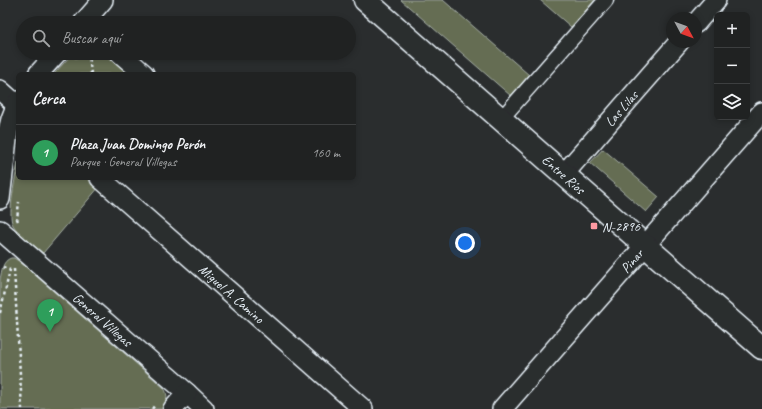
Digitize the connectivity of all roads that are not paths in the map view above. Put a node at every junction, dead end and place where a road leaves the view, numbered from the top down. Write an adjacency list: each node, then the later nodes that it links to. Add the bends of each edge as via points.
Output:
1 (103, 0): 5 (street)
2 (606, 0): 16 (street)
3 (716, 0): 6 (street)
4 (368, 1): 16 (street, Entre Ríos)
5 (90, 16)
6 (702, 16)
7 (674, 48): 17 (street, Las Lilas)
8 (51, 60): 10 (street)
9 (128, 60): 11 (street)
10 (40, 72)
11 (142, 72)
12 (0, 90): 13 (street)
13 (16, 103)
14 (16, 106): 19 (street, via 8,131)
15 (762, 112): 21 (street, Pinar)
16 (501, 120): 17 (street, Entre Ríos)
17 (564, 174): 21 (street, Entre Ríos)
18 (102, 180): 26 (street, Miguel A. Camino)
19 (0, 199)
20 (0, 230): 23 (street, General Villegas)
21 (645, 245): 22 (street, Entre Ríos); 27 (street, Pinar)
22 (762, 348)
23 (187, 393): 24 (street); 25 (street, General Villegas)
24 (173, 409)
25 (204, 409)
26 (363, 409)
27 (502, 409)

